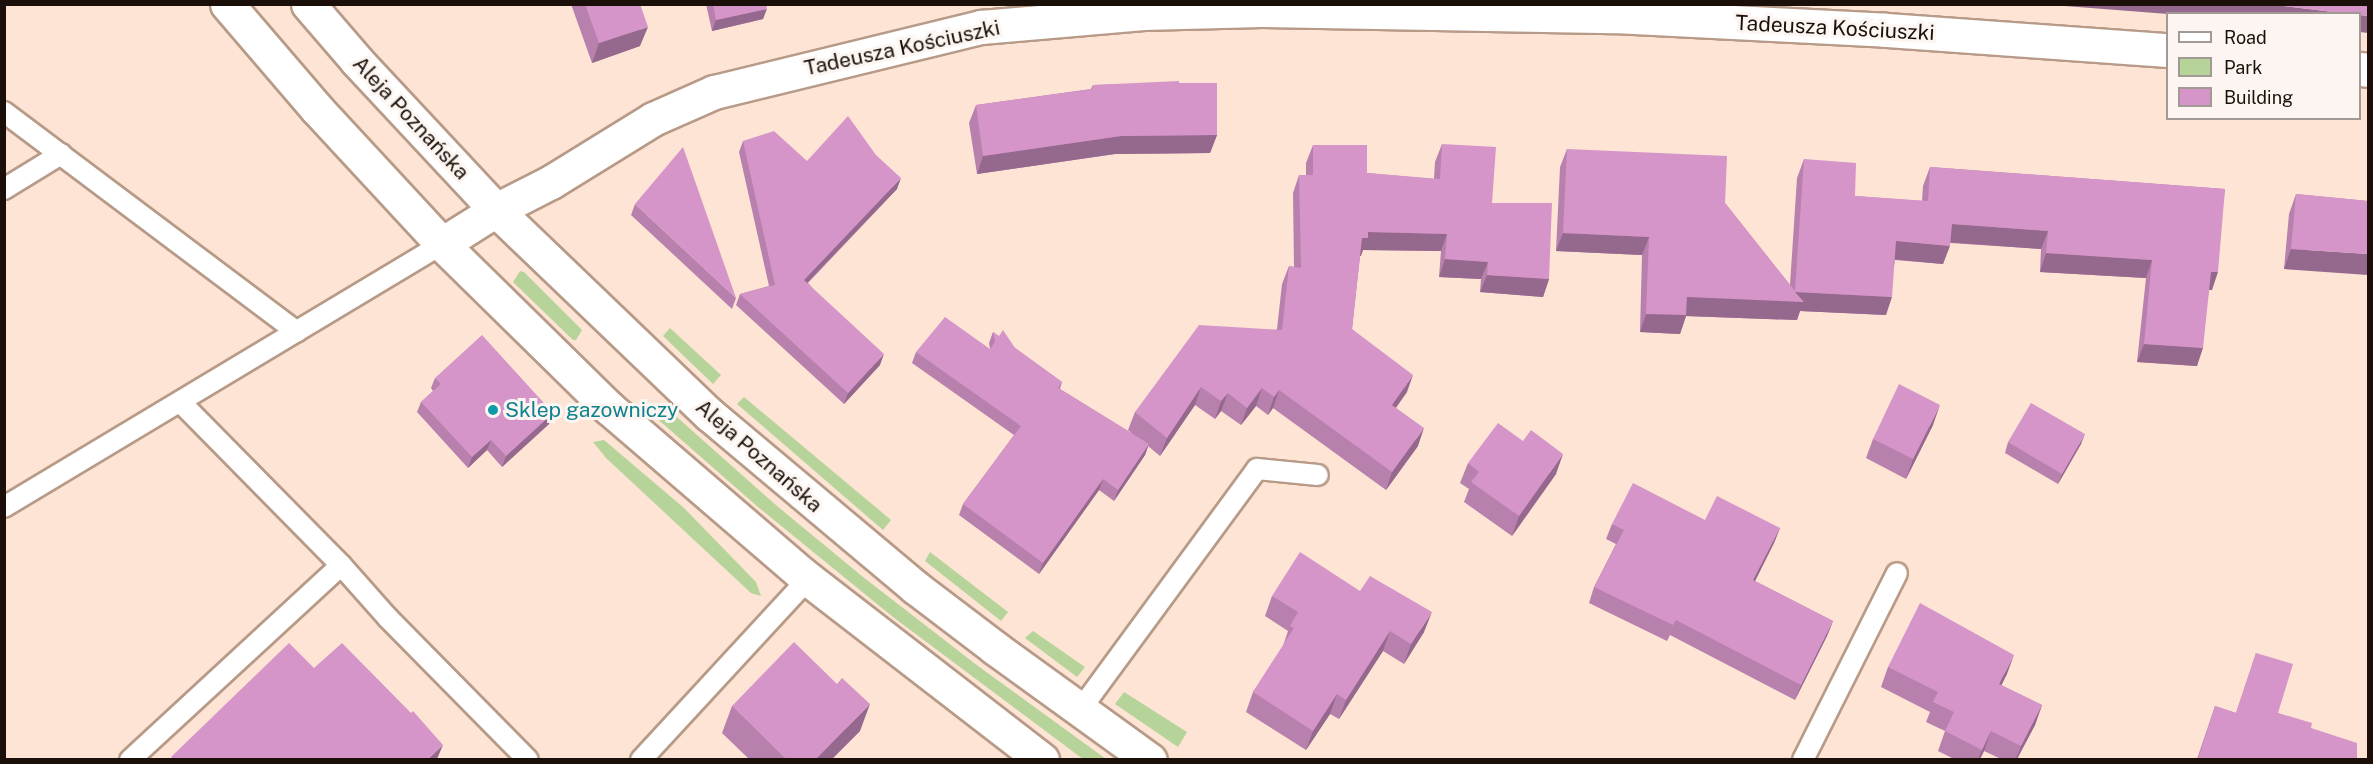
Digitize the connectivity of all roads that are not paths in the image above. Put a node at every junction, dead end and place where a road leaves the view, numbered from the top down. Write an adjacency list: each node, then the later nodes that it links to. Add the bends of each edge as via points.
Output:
1 (226, 4): 9 (main road)
2 (308, 4): 8 (main road, Aleja Poznańska)
3 (980, 16): 4 (main road, Tadeusza Kościuszki, via 1262,10 1614,16); 8 (main road, Tadeusza Kościuszki, via 714,92 653,119 551,182)
4 (2166, 50)
5 (4, 112): 6 (lane)
6 (61, 154): 7 (lane); 10 (lane)
7 (4, 189)
8 (496, 210): 9 (main road, Tadeusza Kościuszki); 17 (main road, Aleja Poznańska, via 710,415 793,487 915,587)
9 (442, 244): 10 (lane); 16 (main road, via 609,408)
10 (297, 332): 11 (lane)
11 (180, 402): 13 (lane); 14 (lane)
12 (1318, 475): 17 (lane, via 1257,469)
13 (4, 507)
14 (341, 565): 19 (lane); 20 (lane)
15 (1897, 573): 23 (lane)
16 (808, 579): 18 (main road); 21 (lane)
17 (1080, 710): 22 (main road, Aleja Poznańska)
18 (1031, 756)
19 (130, 759)
20 (528, 759)
21 (641, 759)
22 (1150, 759)
23 (1803, 759)

